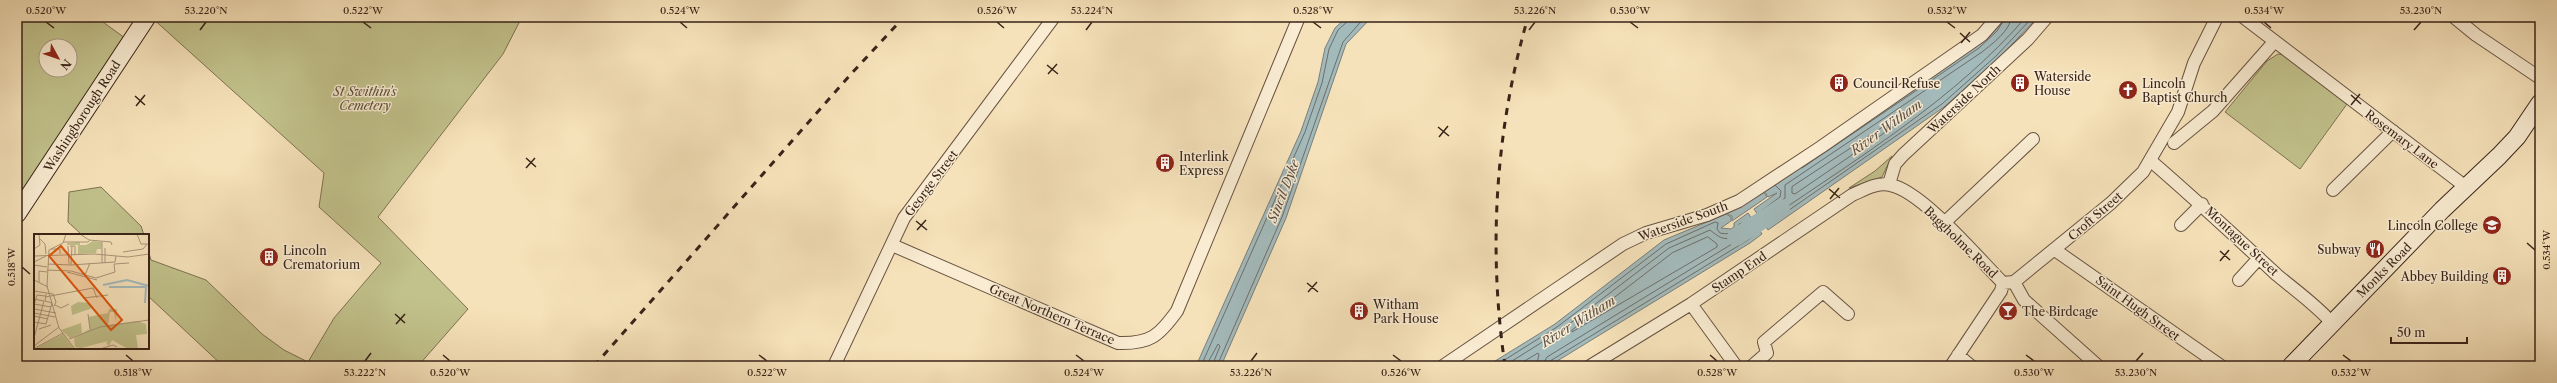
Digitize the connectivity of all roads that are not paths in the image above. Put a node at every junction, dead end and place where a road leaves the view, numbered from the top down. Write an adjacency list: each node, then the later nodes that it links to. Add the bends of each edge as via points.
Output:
1 (147, 17): 20 (main road, Washingborough Road)
2 (1054, 17): 23 (street, George Street, via 904,218)
3 (1299, 17): 23 (street, Great Northern Terrace, via 1177,311 1160,333 1138,344 1118,343)
4 (1998, 17): 33 (street, Waterside South, via 1982,34 1739,201 1706,215 1646,233 1623,244)
5 (2048, 17): 16 (street, Waterside North, via 2000,66 1903,155 1895,164)
6 (2217, 17): 14 (street, via 2200,49)
7 (2243, 17): 9 (street, Rosemary Lane)
8 (2454, 17): 10 (street)
9 (2274, 42): 12 (street, Rosemary Lane); 14 (street, Croft Street, via 2213,111)
10 (2540, 78)
11 (2540, 103): 17 (main road, Monks Road, via 2512,143)
12 (2393, 131): 17 (street, Rosemary Lane); 18 (street)
13 (2033, 139): 21 (street)
14 (2169, 141): 15 (street, Croft Street)
15 (2150, 161): 19 (street, Montague Street); 24 (street, Croft Street, via 2128,187)
16 (1889, 184): 21 (street, Baggholme Road, via 1910,194); 28 (street, Stamp End, via 1868,187 1852,195)
17 (2466, 187): 30 (main road, Monks Road)
18 (2333, 190)
19 (2202, 204): 22 (street); 25 (street, Montague Street)
20 (17, 214)
21 (1944, 223): 27 (street, Baggholme Road)
22 (2181, 225)
23 (892, 245): 32 (street, George Street)
24 (2055, 250): 27 (street, Croft Street); 40 (street, Saint Hugh Street)
25 (2259, 258): 26 (street); 30 (street, Montague Street, via 2285,282 2308,298)
26 (2239, 280)
27 (2009, 282): 31 (street); 39 (street, Baggholme Road, via 2024,300)
28 (1691, 304): 34 (street, Stamp End); 35 (street)
29 (1848, 314): 36 (street, via 1823,292 1764,342 1767,352)
30 (2332, 323): 41 (main road, Monks Road)
31 (1958, 354): 37 (street); 38 (street)
32 (834, 366)
33 (1443, 366)
34 (1590, 366)
35 (1736, 366)
36 (1752, 366)
37 (1951, 366)
38 (1971, 366)
39 (2098, 366)
40 (2221, 366)
41 (2291, 366)

